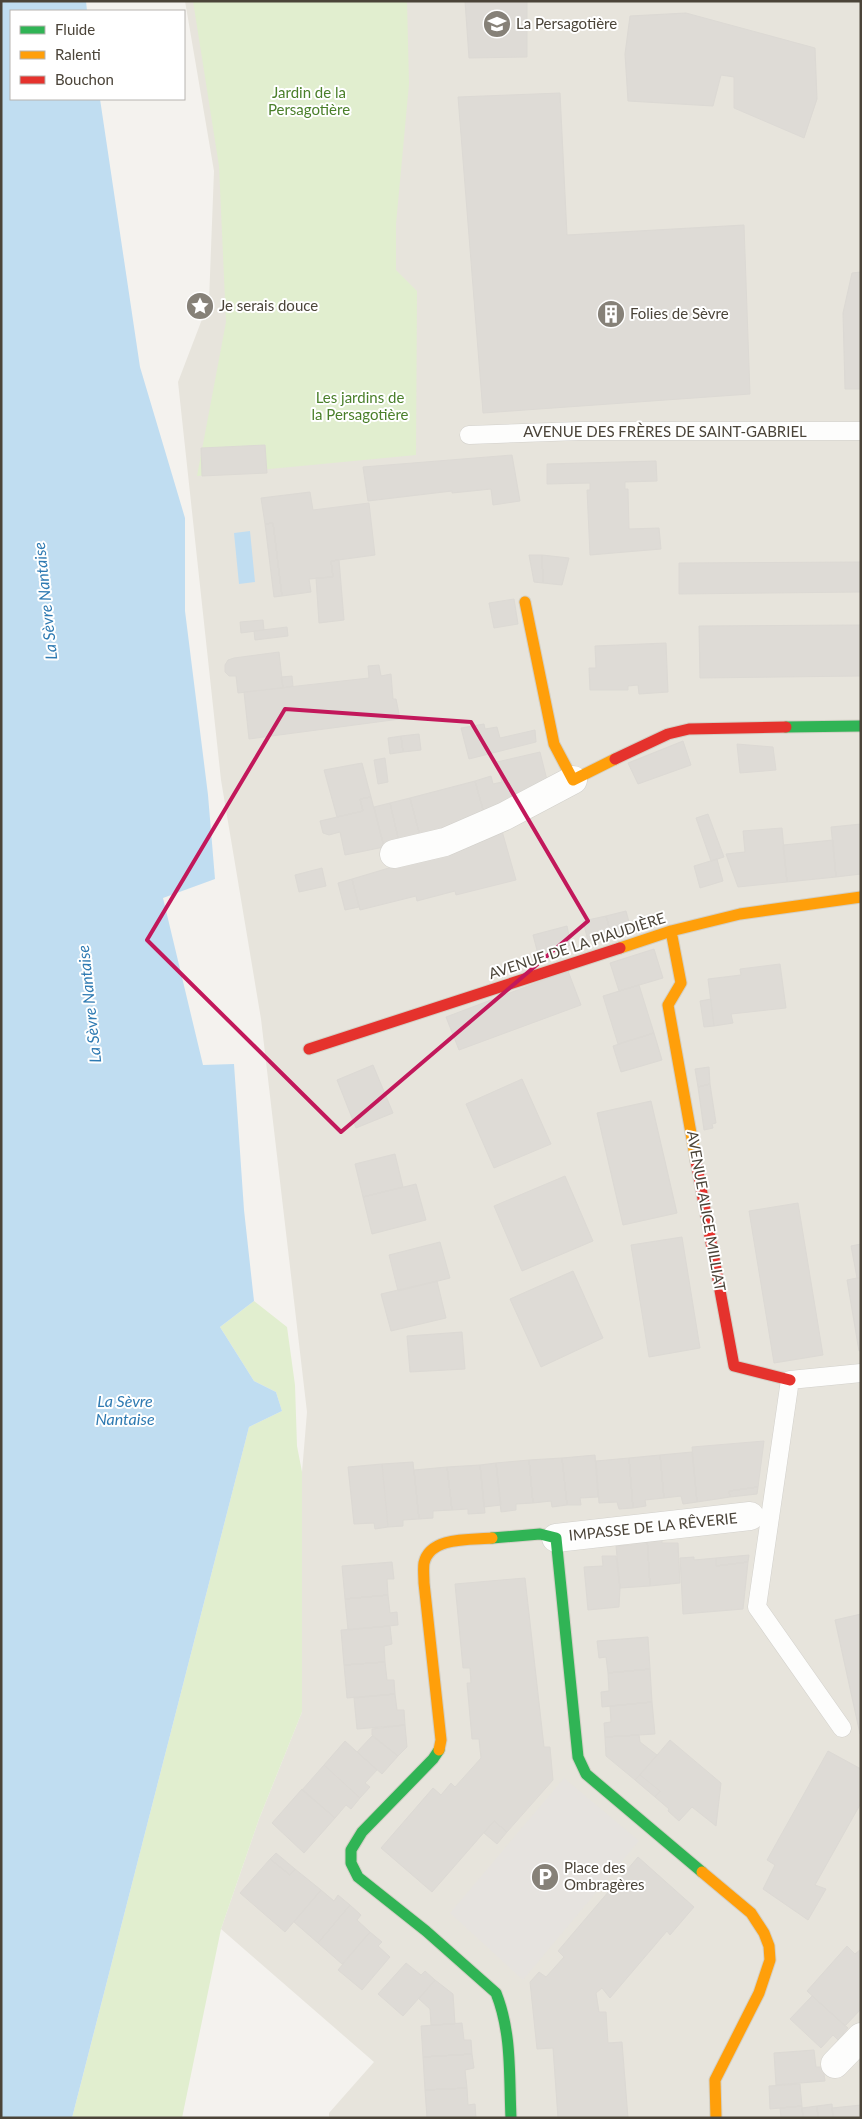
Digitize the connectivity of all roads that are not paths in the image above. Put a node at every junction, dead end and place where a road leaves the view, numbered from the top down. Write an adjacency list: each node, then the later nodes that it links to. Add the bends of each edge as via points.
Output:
1 (861, 432): 2 (lane, AVENUE DES FRÈRES DE SAINT-GABRIEL)
2 (469, 434)
3 (524, 602): 5 (street, via 554,744)
4 (861, 726): 5 (street, via 689,729 668,734)
5 (573, 780): 6 (street, via 505,816 445,842)
6 (394, 854)
7 (861, 897): 8 (street, AVENUE DE LA PIAUDIÈRE, via 740,914)
8 (671, 931): 9 (street, AVENUE DE LA PIAUDIÈRE); 11 (street, AVENUE ALICE MILLIAT, via 681,983 668,1005 734,1366)
9 (309, 1050)
10 (861, 1373): 11 (lane, AVENUE ALICE MILLIAT)
11 (790, 1380): 14 (lane, via 757,1607)
12 (750, 1516): 13 (street, IMPASSE DE LA RÊVERIE)
13 (556, 1538): 17 (street, via 540,1534 456,1541 429,1552 424,1563 424,1583 440,1749 362,1832 351,1850 351,1863 358,1876 496,1993 505,2023); 18 (street, via 578,1757 586,1774 751,1913 764,1931 770,1947 767,1972 715,2078)
14 (842, 1728)
15 (861, 2037): 16 (street)
16 (834, 2064)
17 (511, 2118)
18 (716, 2118)

